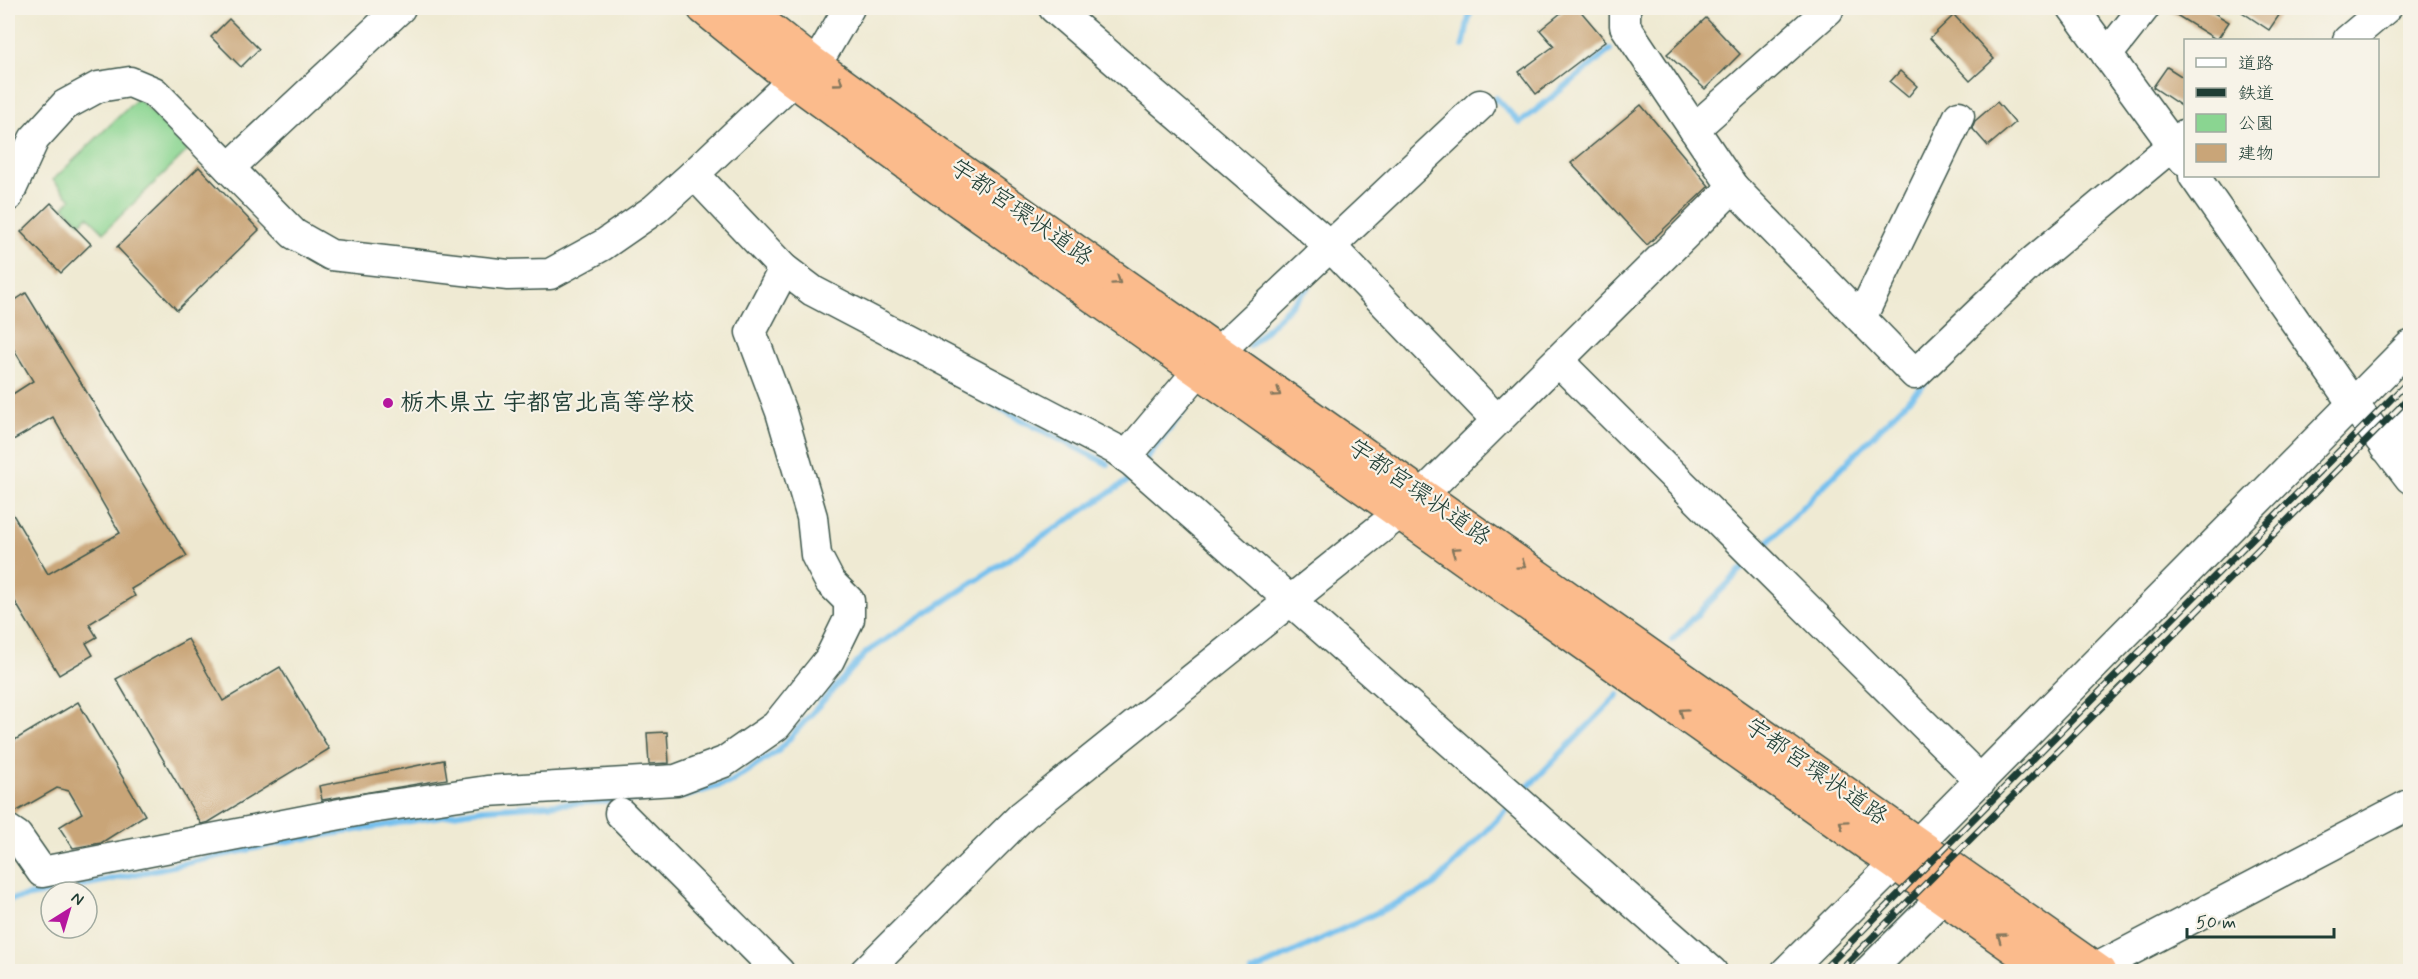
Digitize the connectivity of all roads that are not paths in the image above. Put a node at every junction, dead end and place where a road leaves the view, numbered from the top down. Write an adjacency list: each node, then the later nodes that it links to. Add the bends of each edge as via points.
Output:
1 (400, 8): 18 (street)
2 (704, 8): 13 (highway, 宇都宮環状道路)
3 (743, 8): 13 (highway, 宇都宮環状道路)
4 (849, 8): 13 (street, via 824,51)
5 (1054, 8): 23 (street)
6 (1625, 8): 16 (street, via 1625,26)
7 (2073, 8): 12 (street)
8 (2144, 8): 12 (street)
9 (2386, 8): 11 (street)
10 (1828, 10): 16 (street)
11 (2349, 39)
12 (2107, 55): 17 (street)
13 (802, 70): 19 (street); 27 (highway, 宇都宮環状道路)
14 (1480, 105): 23 (street)
15 (1959, 117): 25 (street)
16 (1694, 129): 21 (street)
17 (2181, 147): 25 (street, via 2030,264 1915,374)
18 (229, 168): 19 (street, via 294,234 331,255 508,275 550,274 603,245 655,209); 22 (street, via 154,92 130,82 98,87 65,105 34,139)
19 (694, 174): 24 (street)
20 (2195, 177): 29 (street)
21 (1733, 187): 25 (street); 28 (street)
22 (8, 196)
23 (1329, 245): 27 (street); 30 (street)
24 (784, 269): 33 (street, via 813,291); 40 (street, via 751,332 781,412 809,506 816,555 830,582 849,601 849,619 829,660 776,726 724,762 676,780 487,791 371,808 42,872 17,836)
25 (1861, 318)
26 (2410, 346): 29 (street)
27 (1209, 361): 33 (street); 35 (highway, 宇都宮環状道路)
28 (1558, 361): 30 (street); 37 (street)
29 (2353, 404): 32 (street); 37 (street)
30 (1497, 420): 35 (street)
31 (2410, 421): 32 (street)
32 (2385, 447): 34 (street)
33 (1126, 457): 36 (street)
34 (2410, 478)
35 (1411, 504): 36 (street); 41 (highway, 宇都宮環状道路)
36 (1292, 601): 45 (street, via 1023,814); 46 (street)
37 (1981, 781): 41 (street)
38 (2410, 804): 43 (street)
39 (620, 813): 44 (street)
40 (8, 830)
41 (1907, 853): 42 (highway, 宇都宮環状道路); 43 (highway, 宇都宮環状道路); 47 (street)
42 (1944, 896): 48 (street); 49 (highway, 宇都宮環状道路, one-way to 42)
43 (2094, 971)
44 (779, 972)
45 (865, 972)
46 (1712, 972)
47 (1786, 972)
48 (1868, 972)
49 (2049, 972)

